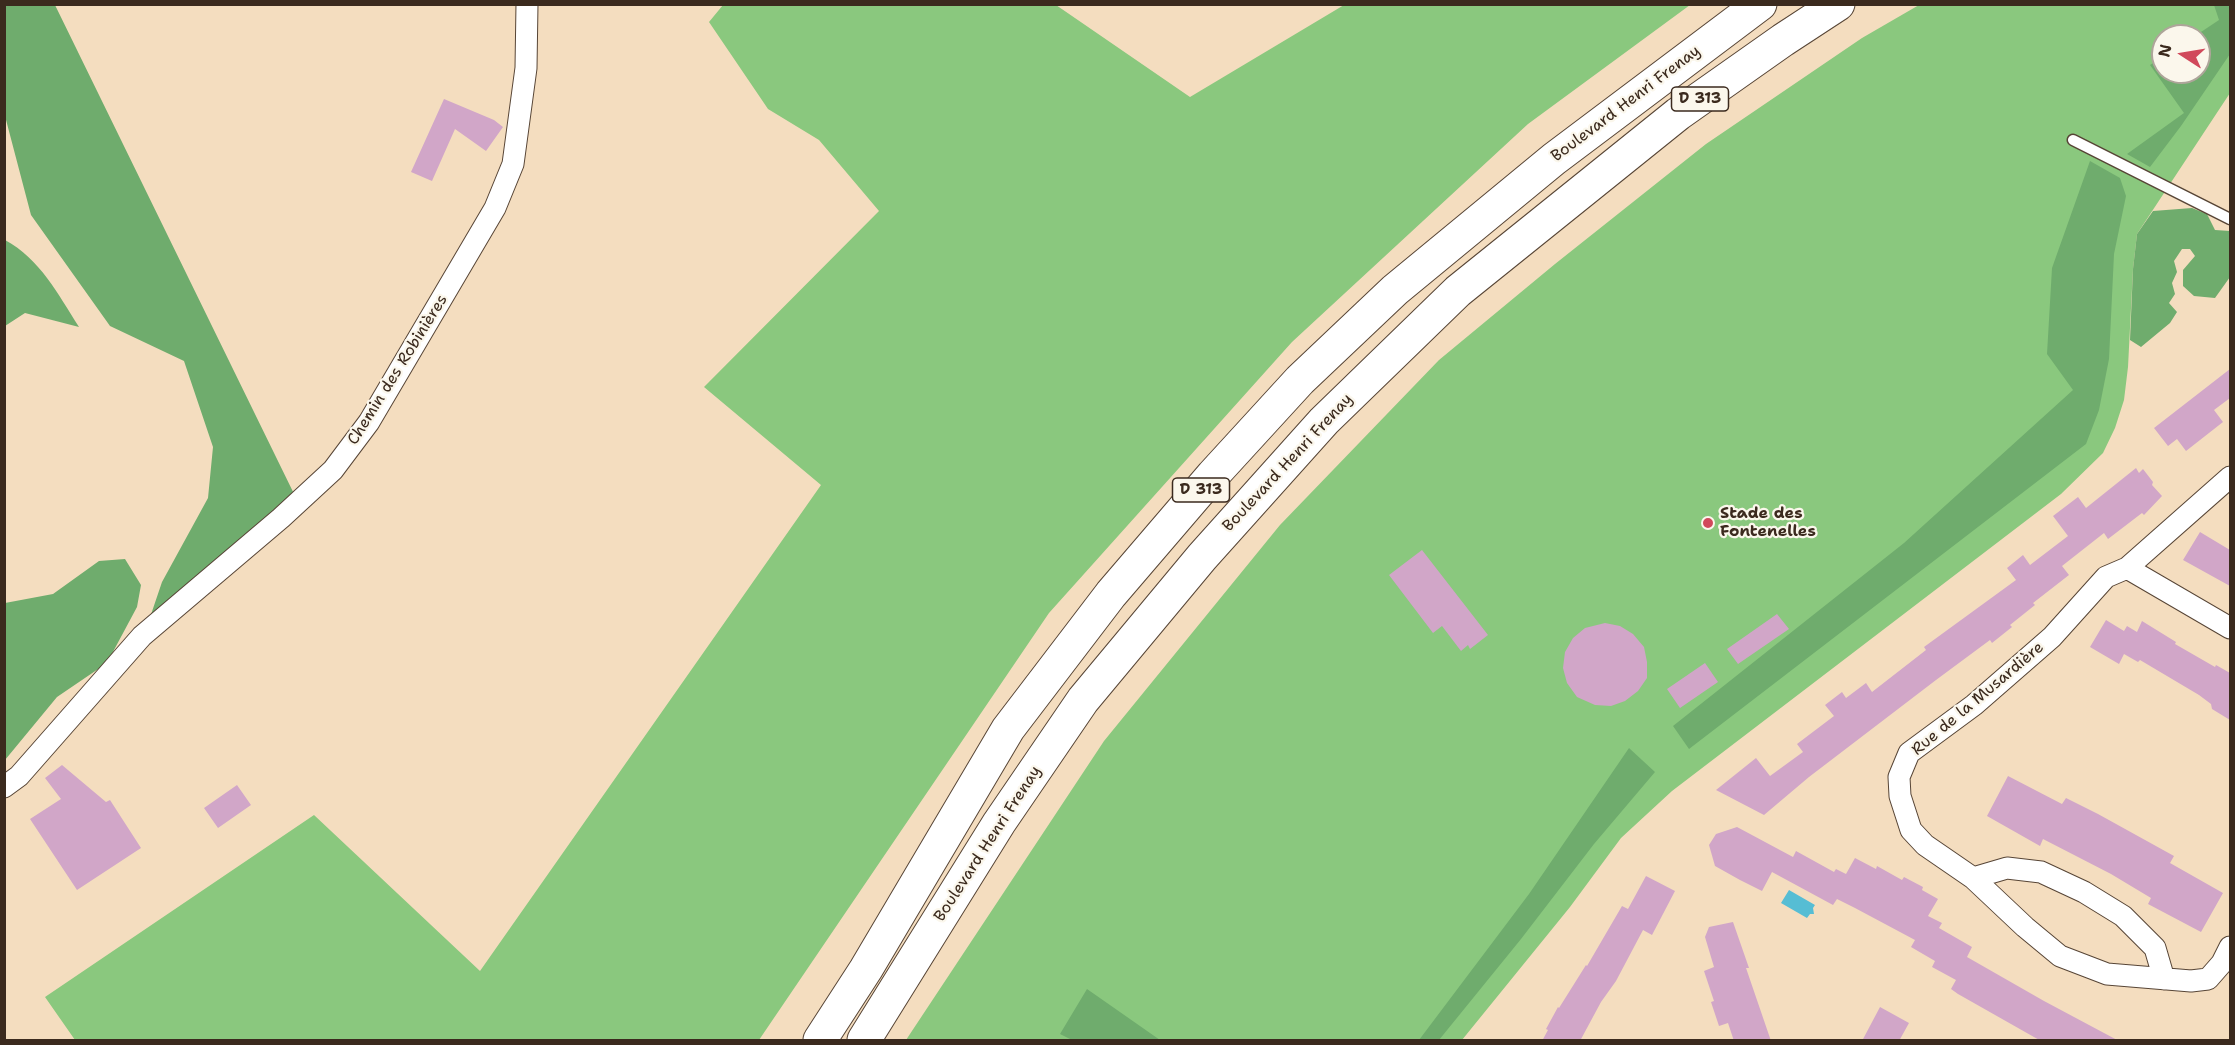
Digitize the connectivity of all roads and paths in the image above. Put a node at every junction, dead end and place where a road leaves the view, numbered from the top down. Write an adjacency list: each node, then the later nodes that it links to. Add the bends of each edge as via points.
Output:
1 (527, 4): 9 (street, Chemin des Robinières, via 526,68 513,164 495,208 369,422 333,470 142,636 19,776)
2 (1760, 4): 13 (highway, Boulevard Henri Frenay / D 313, via 1554,159 1395,290 1300,380 1213,475 1112,594 1008,729)
3 (1838, 4): 14 (highway, Boulevard Henri Frenay / D 313, via 1678,114 1458,291 1324,421 1202,557 1083,700 999,823)
4 (2073, 140): 5 (lane)
5 (2230, 219)
6 (2230, 477): 7 (street, Rue de la Musardière)
7 (2127, 568): 8 (street); 10 (street, Rue de la Musardière, via 2106,577 2052,637 1974,705 1909,753 1899,777 1900,796 1911,830 1925,845)
8 (2230, 627)
9 (4, 787)
10 (1973, 878): 12 (street, Rue de la Musardière, via 2060,956 2107,974); 12 (street, via 2007,868 2018,869 2041,872 2084,892 2123,916 2155,948)
11 (2230, 947): 12 (street, Rue de la Musardière, via 2208,979)
12 (2164, 980)
13 (820, 1041)
14 (864, 1041)

